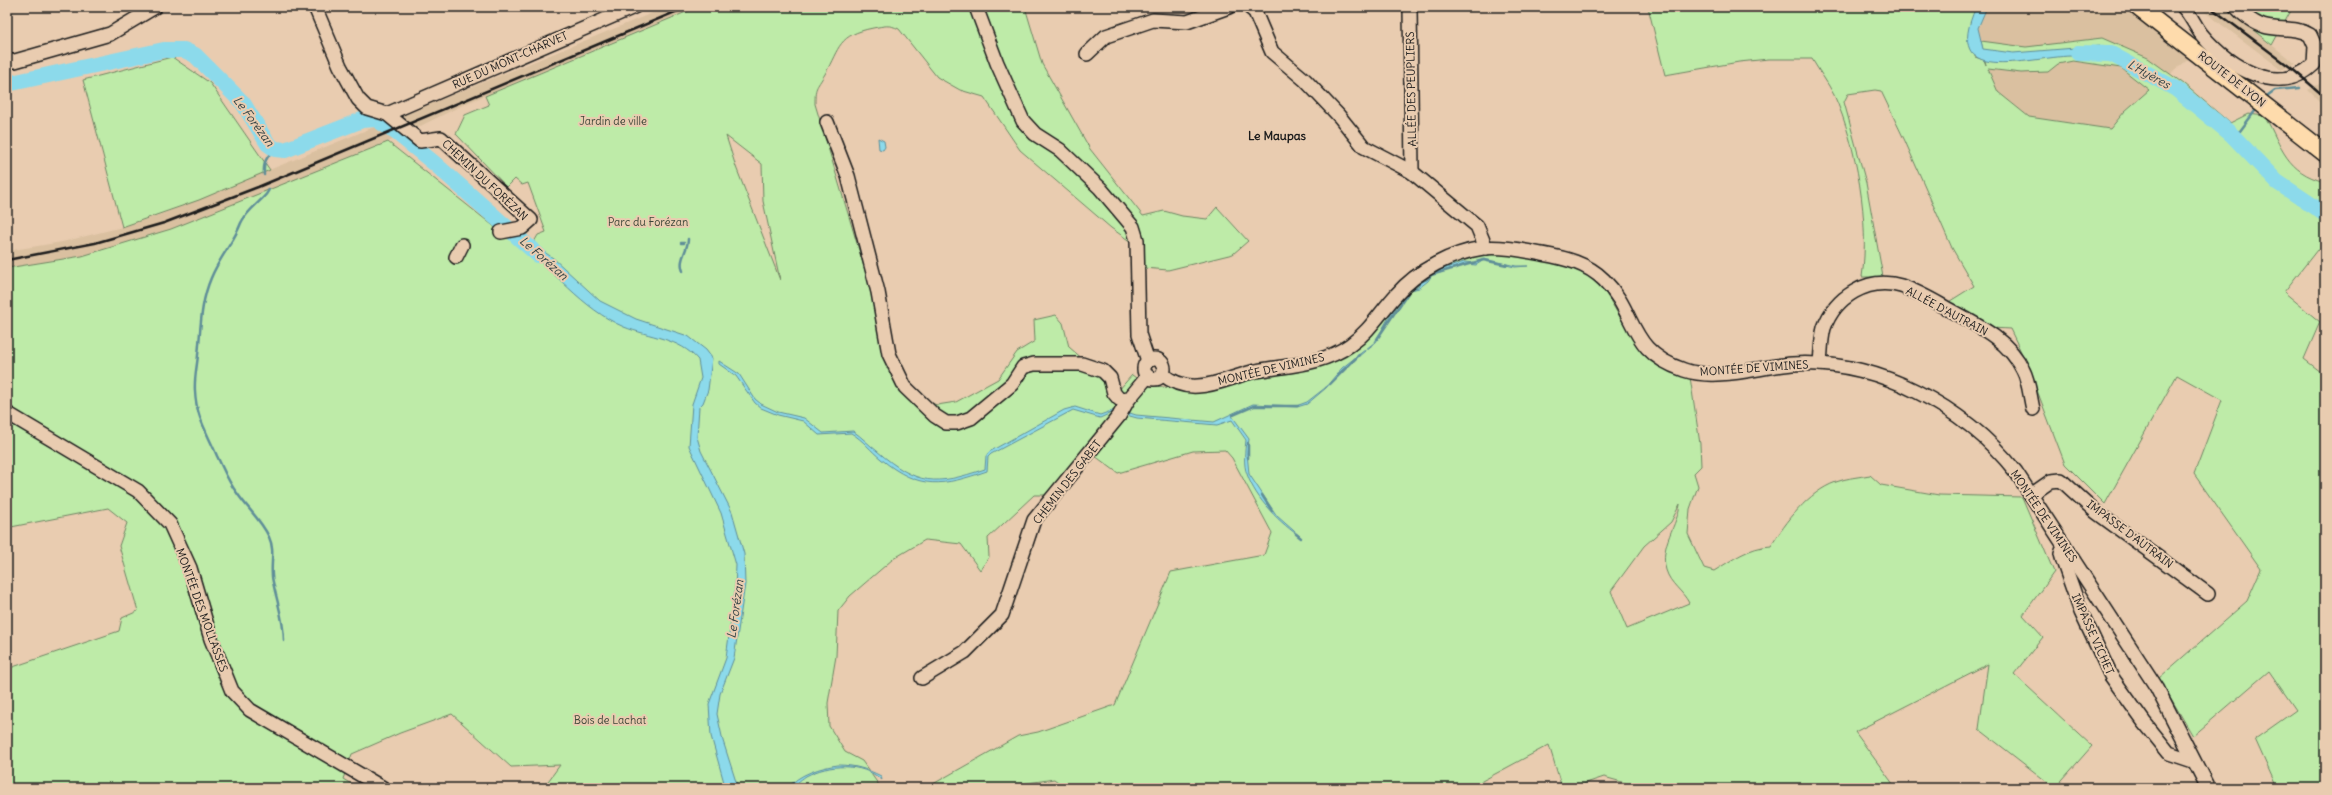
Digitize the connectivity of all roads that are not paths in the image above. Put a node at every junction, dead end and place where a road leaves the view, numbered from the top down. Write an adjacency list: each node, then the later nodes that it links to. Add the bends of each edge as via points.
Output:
1 (155, 7): 12 (street, via 110,34 15,61)
2 (315, 7): 14 (street, CHEMIN DU FORÉZAN, via 340,66 358,99 367,108)
3 (634, 7): 14 (street, RUE DU MONT-CHARVET)
4 (976, 7): 22 (street, via 1023,121 1035,134 1060,150 1100,188 1133,227 1137,240 1139,334)
5 (1229, 7): 11 (street, via 1187,22 1153,20 1106,36)
6 (1249, 7): 17 (street, via 1255,12 1272,52 1305,80 1364,147)
7 (1410, 7): 17 (street, ALLÉE DES PEUPLIERS)
8 (2183, 7): 13 (street, via 2208,41 2252,75 2264,78 2290,77)
9 (2236, 7): 13 (street, via 2242,14 2266,27 2294,29 2310,35)
10 (2148, 10): 16 (main road, ROUTE DE LYON)
11 (1087, 54)
12 (7, 61)
13 (2319, 67)
14 (387, 114): 18 (street, CHEMIN DU FORÉZAN, via 420,141 441,138 531,220 522,228)
15 (827, 122): 26 (street, via 848,176 878,292 889,354 905,387 935,416 946,423 957,423 971,418 1012,384 1023,368 1034,364 1082,364 1102,370 1110,378 1114,392)
16 (2325, 153)
17 (1412, 172): 20 (street, via 1477,226)
18 (501, 232)
19 (462, 245): 21 (street)
20 (1486, 248): 23 (street, MONTÉE DE VIMINES, via 1520,250 1567,258 1583,265 1606,282 1633,330 1648,348 1665,362 1684,370 1714,373 1794,364); 24 (street, MONTÉE DE VIMINES, via 1459,254 1427,269 1402,288 1358,339 1348,347 1324,358 1296,366 1256,371 1200,386 1179,385)
21 (456, 257)
22 (1148, 361): 24 (street, via 1160,361 1164,367); 25 (street, via 1144,369)
23 (1820, 364): 27 (street, ALLÉE D'AUTRAIN, via 1824,329 1834,308 1852,293 1872,283 1899,286 1924,296 1988,331 2008,348 2024,370); 29 (street, MONTÉE DE VIMINES, via 1866,373 1896,383 1947,409 1991,443 2016,472)
24 (1162, 374): 25 (street, via 1156,378)
25 (1148, 376): 26 (street, CHEMIN DES GABET)
26 (1124, 408): 32 (street, CHEMIN DES GABET, via 1034,520 1002,615 965,652)
27 (2033, 408)
28 (7, 413): 34 (street, MONTÉE DES MOLLASSES, via 138,491 170,524 190,568 211,639 232,691 250,710)
29 (2031, 495): 30 (street, MONTÉE DE VIMINES); 31 (street, IMPASSE D'AUTRAIN, via 2051,481 2061,480 2096,512)
30 (2064, 545): 33 (street, MONTÉE DE VIMINES, via 2157,688); 33 (street, IMPASSE VICHET, via 2062,561 2081,612 2111,676 2169,753)
31 (2208, 594)
32 (922, 678)
33 (2193, 761): 35 (street, MONTÉE DE VIMINES)
34 (383, 788)
35 (2208, 788)

